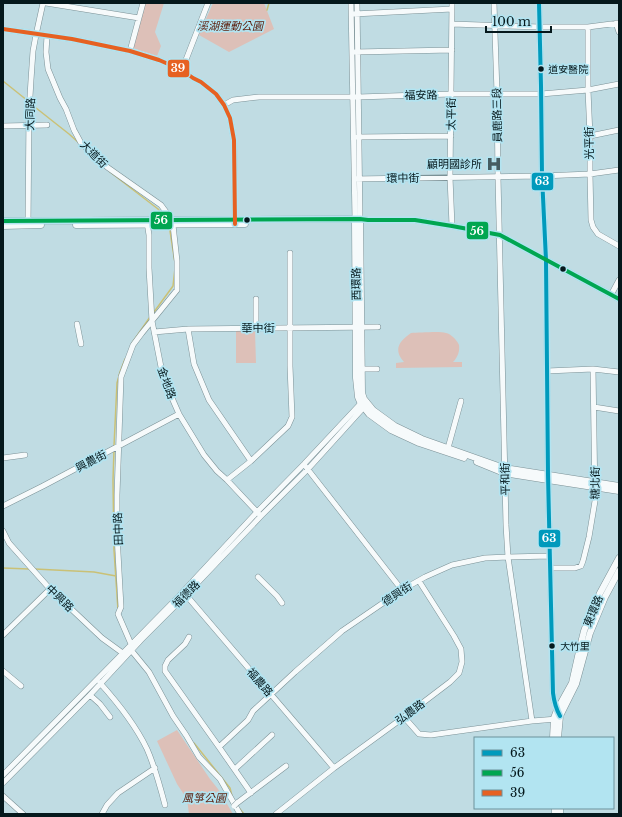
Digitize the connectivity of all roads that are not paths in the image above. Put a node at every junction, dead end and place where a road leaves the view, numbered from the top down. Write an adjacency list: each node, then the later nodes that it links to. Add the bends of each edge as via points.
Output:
1 (45, 3): 11 (street); 19 (street, 大同路)
2 (143, 3): 11 (street)
3 (208, 3): 24 (street)
4 (352, 3): 10 (street, 西環路)
5 (356, 3): 10 (street, 西環路)
6 (452, 3): 9 (street, 太平街)
7 (494, 3): 14 (street, 員鹿路三段)
8 (539, 3): 15 (street)
9 (452, 9): 10 (street); 13 (street, 太平街)
10 (354, 14): 23 (street, 西環路)
11 (139, 18): 22 (street)
12 (617, 23): 16 (street); 18 (street)
13 (452, 24): 14 (street); 21 (street, 太平街)
14 (495, 25): 15 (street); 28 (street, 員鹿路三段)
15 (540, 27): 16 (street); 29 (street)
16 (588, 27): 26 (street, 光平街)
17 (3, 29): 19 (street)
18 (619, 32)
19 (36, 34): 20 (street); 34 (street, 大同路)
20 (47, 36): 22 (street); 47 (street, 大道街, via 48,69 81,143 107,167 161,205)
21 (452, 50): 23 (street); 27 (street, 太平街)
22 (130, 51): 24 (street)
23 (354, 52): 30 (street, 西環路)
24 (182, 70): 31 (street, via 216,94)
25 (619, 84): 26 (street, 福安路)
26 (588, 90): 29 (street, 福安路); 37 (street, 光平街)
27 (452, 94): 28 (street, 福安路); 30 (street, 福安路); 36 (street, 太平街)
28 (497, 94): 29 (street, 福安路); 42 (street, 員鹿路三段)
29 (541, 94): 41 (street)
30 (356, 97): 31 (street, 福安路, via 259,97 233,100); 38 (street, 西環路)
31 (224, 104): 48 (street, via 230,118 234,140)
32 (47, 125): 34 (street)
33 (3, 126): 34 (street)
34 (29, 126): 49 (street, 大同路)
35 (619, 130): 37 (street)
36 (451, 136): 38 (street); 43 (street, 太平街)
37 (590, 136): 40 (street, 光平街)
38 (356, 137): 44 (street, 西環路)
39 (619, 170): 40 (street, 環中街)
40 (590, 174): 41 (street, 環中街); 54 (street, 光平街, via 593,227 598,234)
41 (542, 176): 42 (street, 環中街); 56 (street)
42 (498, 177): 43 (street, 環中街); 53 (street, 員鹿路三段)
43 (450, 178): 44 (street, 環中街); 52 (street, 太平街)
44 (357, 179): 45 (street, 西環路)
45 (357, 221): 48 (main road); 52 (street, via 415,220); 63 (main road, 西環路)
46 (3, 222): 49 (main road)
47 (168, 222): 48 (main road); 50 (main road); 61 (street, 田中路, via 177,261 177,290)
48 (235, 222)
49 (28, 223): 50 (main road); 51 (main road)
50 (148, 223): 61 (street, 金地路)
51 (3, 226)
52 (452, 226): 53 (street)
53 (500, 235): 56 (street); 86 (street, 平和街)
54 (619, 246)
55 (290, 253): 66 (street)
56 (546, 260): 58 (street); 73 (street)
57 (619, 280): 58 (street)
58 (611, 295): 60 (street)
59 (256, 299): 65 (street)
60 (619, 299)
61 (152, 321): 68 (street, 金地路); 80 (street, 田中路, via 133,345 121,377)
62 (77, 324): 69 (street)
63 (359, 327): 64 (street, 華中街); 66 (street, 華中街); 70 (main road, 西環路); 76 (main road, 西環路, via 357,389 358,397)
64 (378, 327)
65 (256, 328): 66 (street, 華中街); 67 (street, 華中街)
66 (290, 328): 84 (street, via 291,421)
67 (188, 329): 68 (street, 華中街); 84 (street, via 194,364 209,400)
68 (154, 332): 79 (street, 金地路, via 163,375)
69 (81, 344)
70 (362, 369): 71 (street); 76 (main road, 西環路)
71 (377, 369)
72 (593, 369): 73 (street); 74 (street); 77 (street, 糖北街)
73 (547, 371): 87 (street)
74 (619, 372)
75 (461, 401): 81 (street)
76 (364, 404): 81 (main road, via 395,426); 85 (street, 福德路); 86 (main road, via 369,414 391,430 419,443)
77 (594, 407): 78 (street); 89 (street, 糖北街)
78 (619, 411)
79 (179, 414): 80 (street, 興農街); 88 (street, 金地路, via 204,456)
80 (118, 447): 92 (street, 興農街); 108 (street, 田中路, via 117,535 121,607 118,614)
81 (448, 448): 86 (main road)
82 (25, 455): 83 (street)
83 (3, 458)
84 (251, 461): 88 (street)
85 (306, 467): 93 (street, 福德路); 103 (street)
86 (504, 470): 87 (main road); 96 (street, 平和街)
87 (548, 478): 89 (main road); 95 (street)
88 (228, 480): 93 (street, 金地路)
89 (595, 486): 90 (main road); 91 (main road); 98 (street, 糖北街, via 589,537 581,566)
90 (619, 486)
91 (619, 491)
92 (3, 506)
93 (259, 514): 104 (street, 福德路); 108 (street, 福德路)
94 (3, 531): 102 (street, 中興路, via 9,544)
95 (550, 556): 96 (street, 德興街); 98 (street)
96 (508, 557): 101 (street, 德興街, via 485,558 452,565); 119 (street, 平和街)
97 (619, 558): 115 (main road, 東環路, via 592,610 580,643 572,683)
98 (550, 568): 115 (street, via 553,693)
99 (619, 571): 118 (main road, 東環路, via 596,615 576,684)
100 (258, 577): 105 (street)
101 (418, 581): 103 (street, 德興街); 117 (street, 弘農路, via 454,636 462,662 459,673 450,682)
102 (50, 589): 106 (street); 109 (street, 中興路, via 102,638)
103 (402, 590): 114 (street, 德興街, via 342,631)
104 (186, 595): 108 (street, 福德路); 114 (street, 福農路)
105 (282, 603)
106 (3, 635)
107 (189, 637): 123 (street, via 168,660 165,671)
108 (131, 647): 109 (street, 福德路); 133 (street, 田中路, via 149,672 199,758 220,779)
109 (124, 654): 111 (street, 福德路); 128 (street, 福德路)
110 (3, 671): 112 (street)
111 (100, 683): 113 (street, 福德路); 125 (street, via 123,710 147,748)
112 (21, 686)
113 (90, 694): 116 (street); 129 (street, 福德路)
114 (271, 695): 123 (street, 德興街); 126 (street, 福農路)
115 (557, 710): 118 (main road, 東環路)
116 (110, 717)
117 (404, 717): 119 (street, via 419,734 431,735); 126 (street, 弘農路)
118 (558, 718): 119 (street); 121 (main road); 122 (main road)
119 (532, 721)
120 (272, 734): 127 (street)
121 (553, 737)
122 (558, 737)
123 (219, 746): 127 (street)
124 (286, 766): 130 (street)
125 (155, 768): 132 (street); 135 (street, via 118,793)
126 (334, 768): 137 (street, 弘農路)
127 (235, 769): 130 (street)
128 (3, 775)
129 (3, 783)
130 (250, 793): 133 (street)
131 (3, 796): 134 (street)
132 (165, 805)
133 (236, 805): 136 (street, 田中路)
134 (23, 814)
135 (102, 814)
136 (240, 814)
137 (276, 814)

